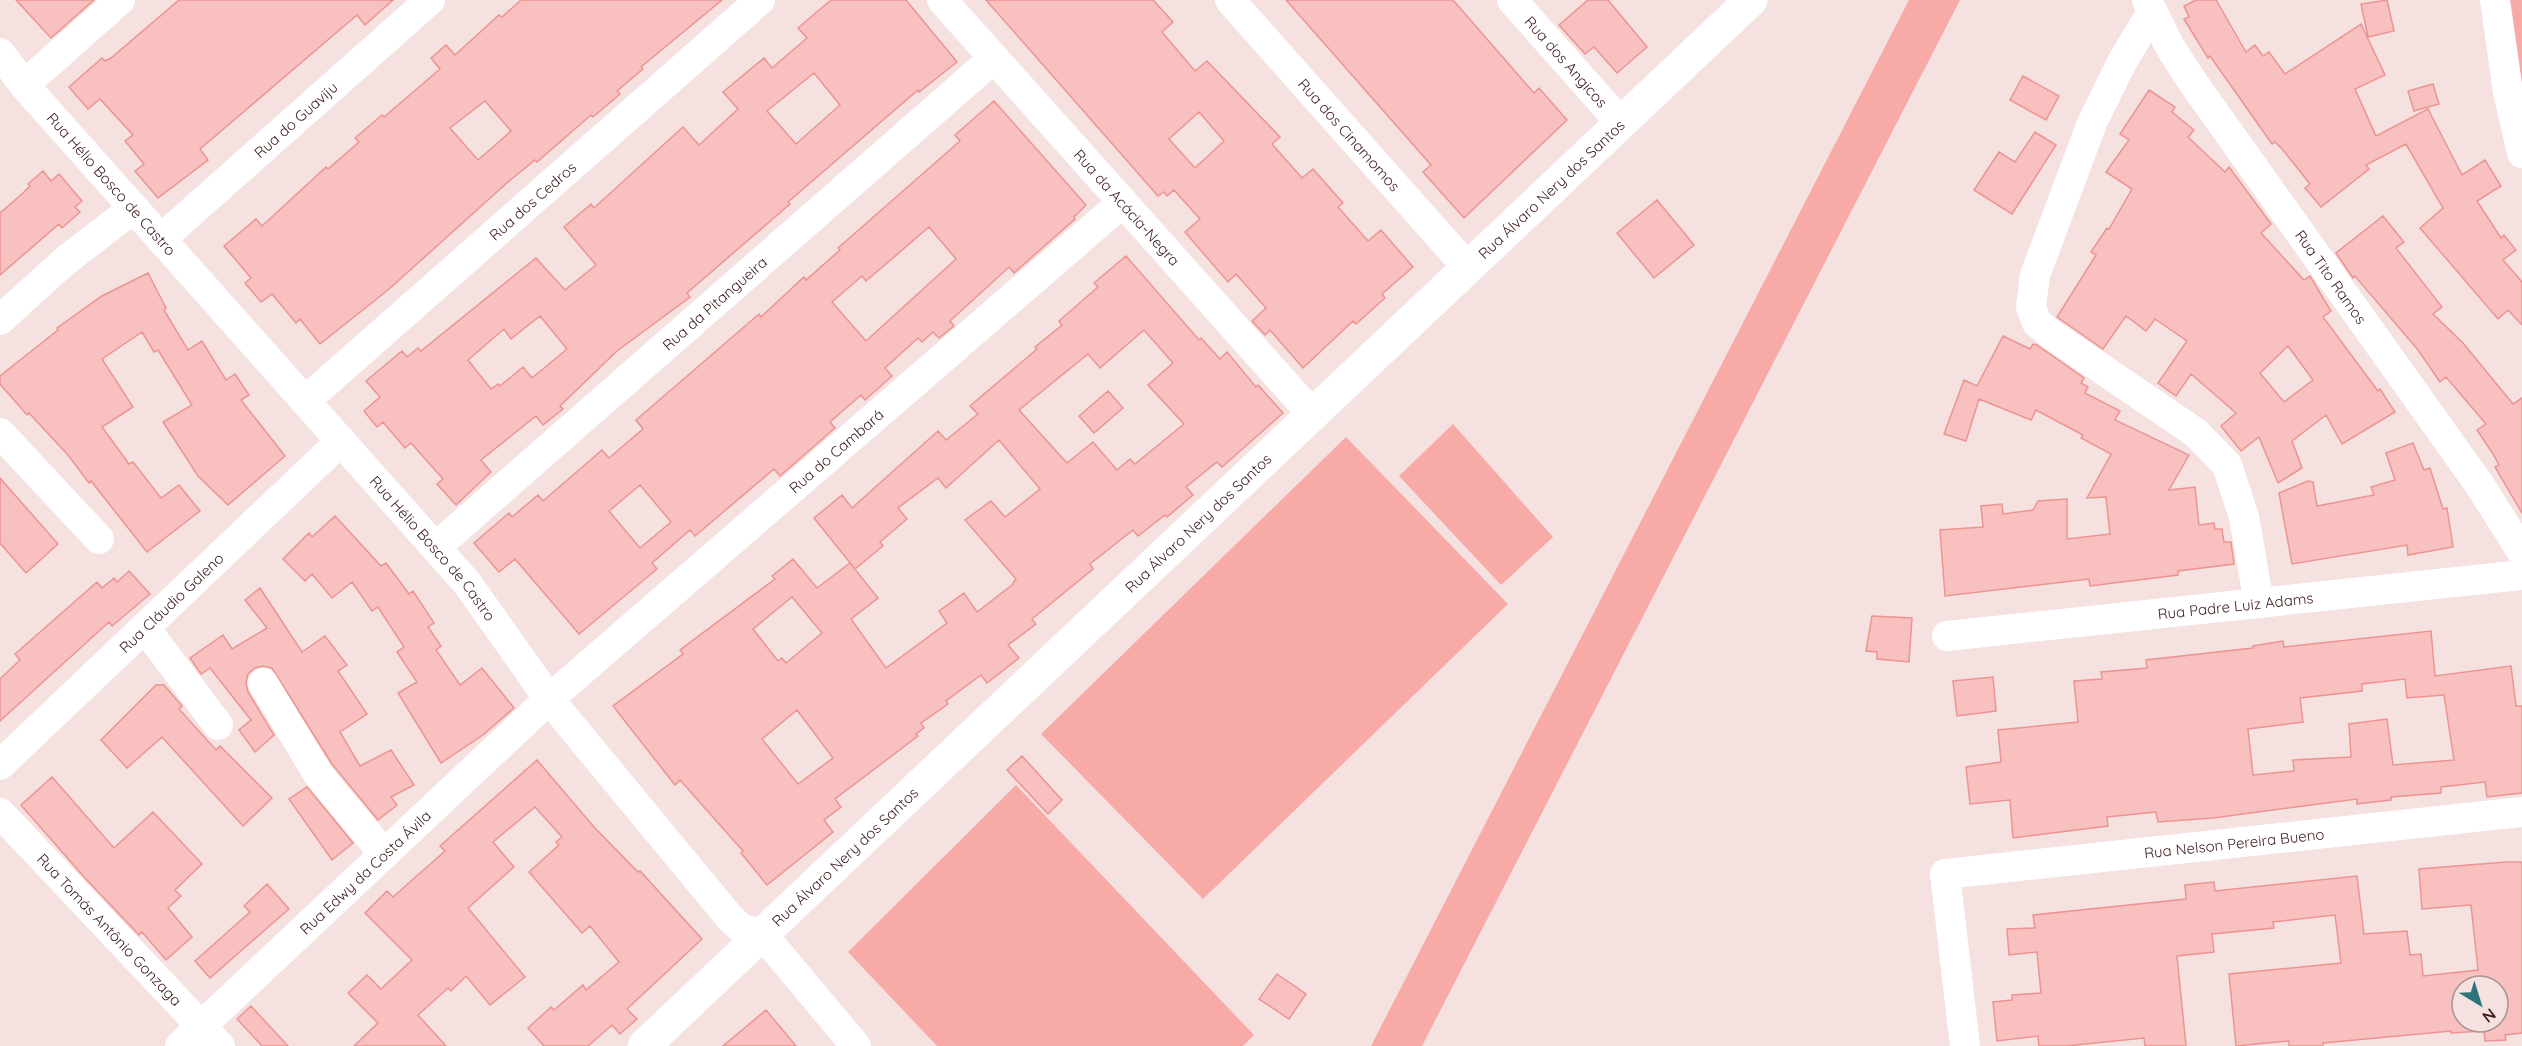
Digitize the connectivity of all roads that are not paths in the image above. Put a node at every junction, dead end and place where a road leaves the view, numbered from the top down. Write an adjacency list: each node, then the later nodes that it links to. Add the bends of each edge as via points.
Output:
1 (120, 0): 12 (street)
2 (430, 0): 17 (street, Rua do Guaviju)
3 (760, 0): 20 (street, Rua dos Cedros)
4 (942, 0): 11 (street, Rua da Acácia-Negra)
5 (1230, 0): 18 (street, Rua dos Cinamomos)
6 (1512, 0): 13 (street, Rua dos Angicos)
7 (1751, 0): 13 (main road, Rua Álvaro Nery dos Santos)
8 (2495, 0): 14 (street, via 2508,92)
9 (2149, 6): 26 (street, Rua Tito Ramos, via 2194,84); 28 (street, via 2092,123 2035,275 2031,307 2037,323 2196,433 2226,465 2244,517)
10 (0, 53): 12 (street, Rua Hélio Bosco de Castro)
11 (994, 58): 15 (street, Rua da Acácia-Negra); 25 (street, Rua da Pitangueira)
12 (24, 85): 16 (street, Rua Hélio Bosco de Castro)
13 (1621, 123): 18 (main road, Rua Álvaro Nery dos Santos)
14 (2522, 153)
15 (1123, 202): 21 (street, Rua da Acácia-Negra); 32 (street, Rua do Cambará)
16 (134, 208): 17 (street, Rua Hélio Bosco de Castro); 19 (street, via 65,261)
17 (161, 239): 20 (street, Rua Hélio Bosco de Castro)
18 (1468, 268): 21 (main road, Rua Álvaro Nery dos Santos)
19 (0, 320)
20 (305, 401): 23 (street, Rua Hélio Bosco de Castro)
21 (1313, 415): 38 (main road, Rua Álvaro Nery dos Santos)
22 (0, 433): 24 (street)
23 (341, 441): 25 (street, Rua Hélio Bosco de Castro); 29 (street, Rua Cláudio Galeno)
24 (99, 539)
25 (436, 547): 32 (street, Rua Hélio Bosco de Castro, via 492,616)
26 (2522, 552)
27 (2522, 575): 28 (street, Rua Padre Luiz Adams)
28 (2259, 603): 30 (street, Rua Padre Luiz Adams)
29 (145, 628): 33 (street); 34 (street, Rua Cláudio Galeno)
30 (1947, 636)
31 (263, 683): 37 (street, via 318,774)
32 (549, 699): 37 (street, Rua Edwy da Costa Ávila); 38 (street, Rua Hélio Bosco de Castro, via 730,918 742,928)
33 (218, 725)
34 (0, 765)
35 (2522, 812): 42 (street, Rua Nelson Pereira Bueno, via 1945,874)
36 (0, 813): 39 (street, Rua Tomás Antônio Gonzaga)
37 (384, 854): 39 (street, Rua Edwy da Costa Ávila)
38 (762, 934): 40 (main road, Rua Álvaro Nery dos Santos); 41 (street, Rua Hélio Bosco de Castro)
39 (201, 1039)
40 (644, 1046)
41 (856, 1046)
42 (1965, 1046)

